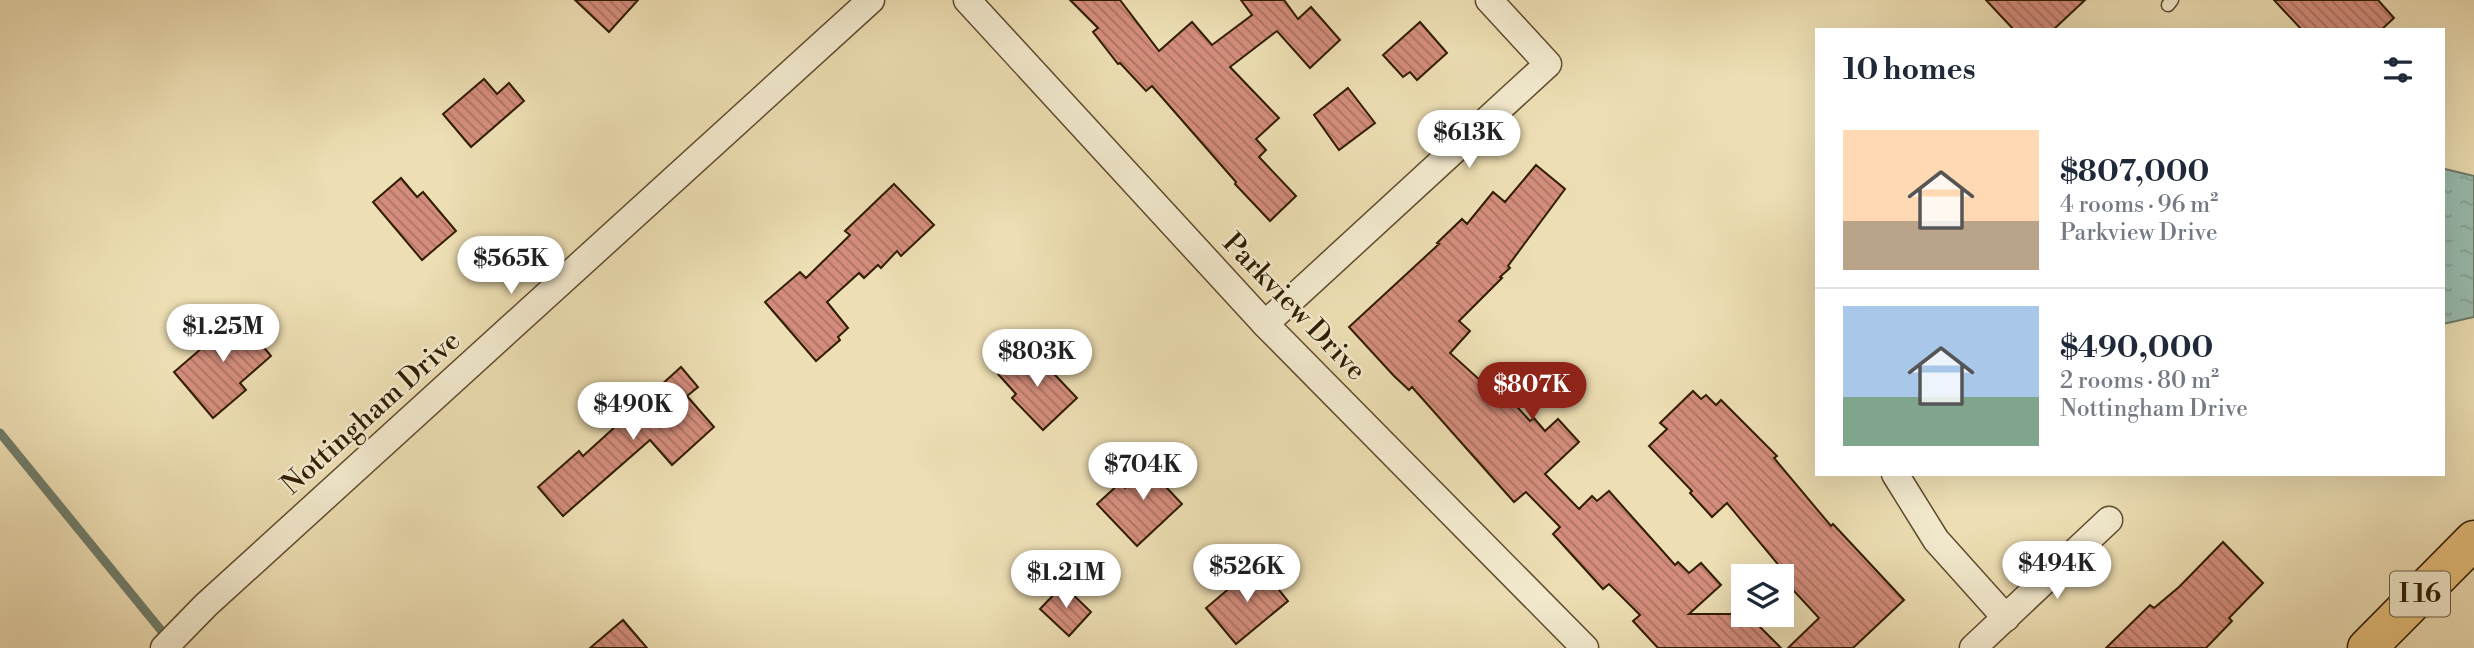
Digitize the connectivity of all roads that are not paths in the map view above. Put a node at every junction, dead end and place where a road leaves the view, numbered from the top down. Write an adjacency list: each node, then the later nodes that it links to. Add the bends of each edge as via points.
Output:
1 (871, 0): 9 (street, Nottingham Drive)
2 (967, 0): 4 (street, Parkview Drive)
3 (1489, 0): 4 (street, via 1548,64)
4 (1265, 324): 10 (street, Parkview Drive)
5 (1896, 476): 8 (street, via 1936,540)
6 (2109, 520): 8 (street)
7 (2474, 540): 12 (highway, I 16)
8 (2006, 618): 11 (street)
9 (164, 648)
10 (1585, 648)
11 (1973, 648)
12 (2367, 648)

